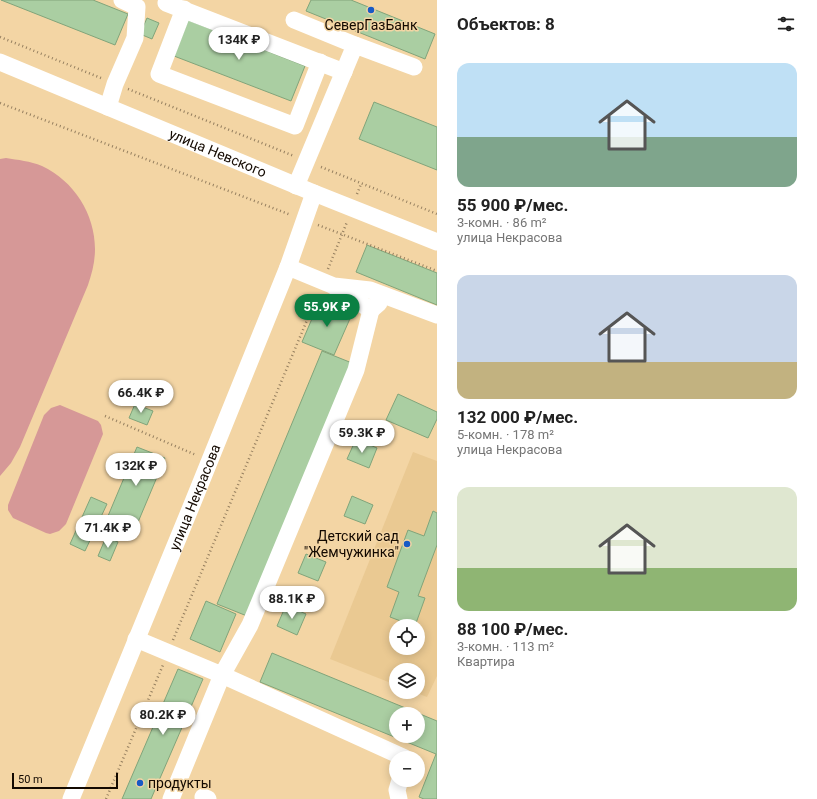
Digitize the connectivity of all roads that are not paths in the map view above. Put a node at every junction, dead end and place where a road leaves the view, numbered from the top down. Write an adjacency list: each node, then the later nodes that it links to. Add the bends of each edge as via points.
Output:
1 (122, 0): 10 (street, via 137,7 135,38)
2 (167, 0): 3 (street, via 166,3)
3 (184, 10): 7 (street); 7 (street, via 159,74 295,126)
4 (294, 20): 5 (street)
5 (355, 45): 8 (street); 9 (street)
6 (0, 62): 10 (street, улица Невского)
7 (320, 62): 9 (street)
8 (414, 68)
9 (344, 72): 11 (street)
10 (108, 107): 11 (street, улица Невского)
11 (296, 186): 12 (street, улица Невского)
12 (314, 193): 13 (street, улица Невского); 14 (street, улица Некрасова)
13 (437, 242)
14 (288, 267): 15 (street); 19 (street, улица Некрасова)
15 (329, 284): 16 (street, via 370,290); 17 (street)
16 (387, 296): 17 (street); 18 (street)
17 (371, 310): 20 (street, via 356,370 250,625)
18 (437, 315)
19 (136, 639): 20 (street); 23 (street, улица Некрасова)
20 (222, 675): 21 (street); 24 (street)
21 (390, 751)
22 (398, 787): 25 (street)
23 (71, 799)
24 (171, 799)
25 (399, 799)

